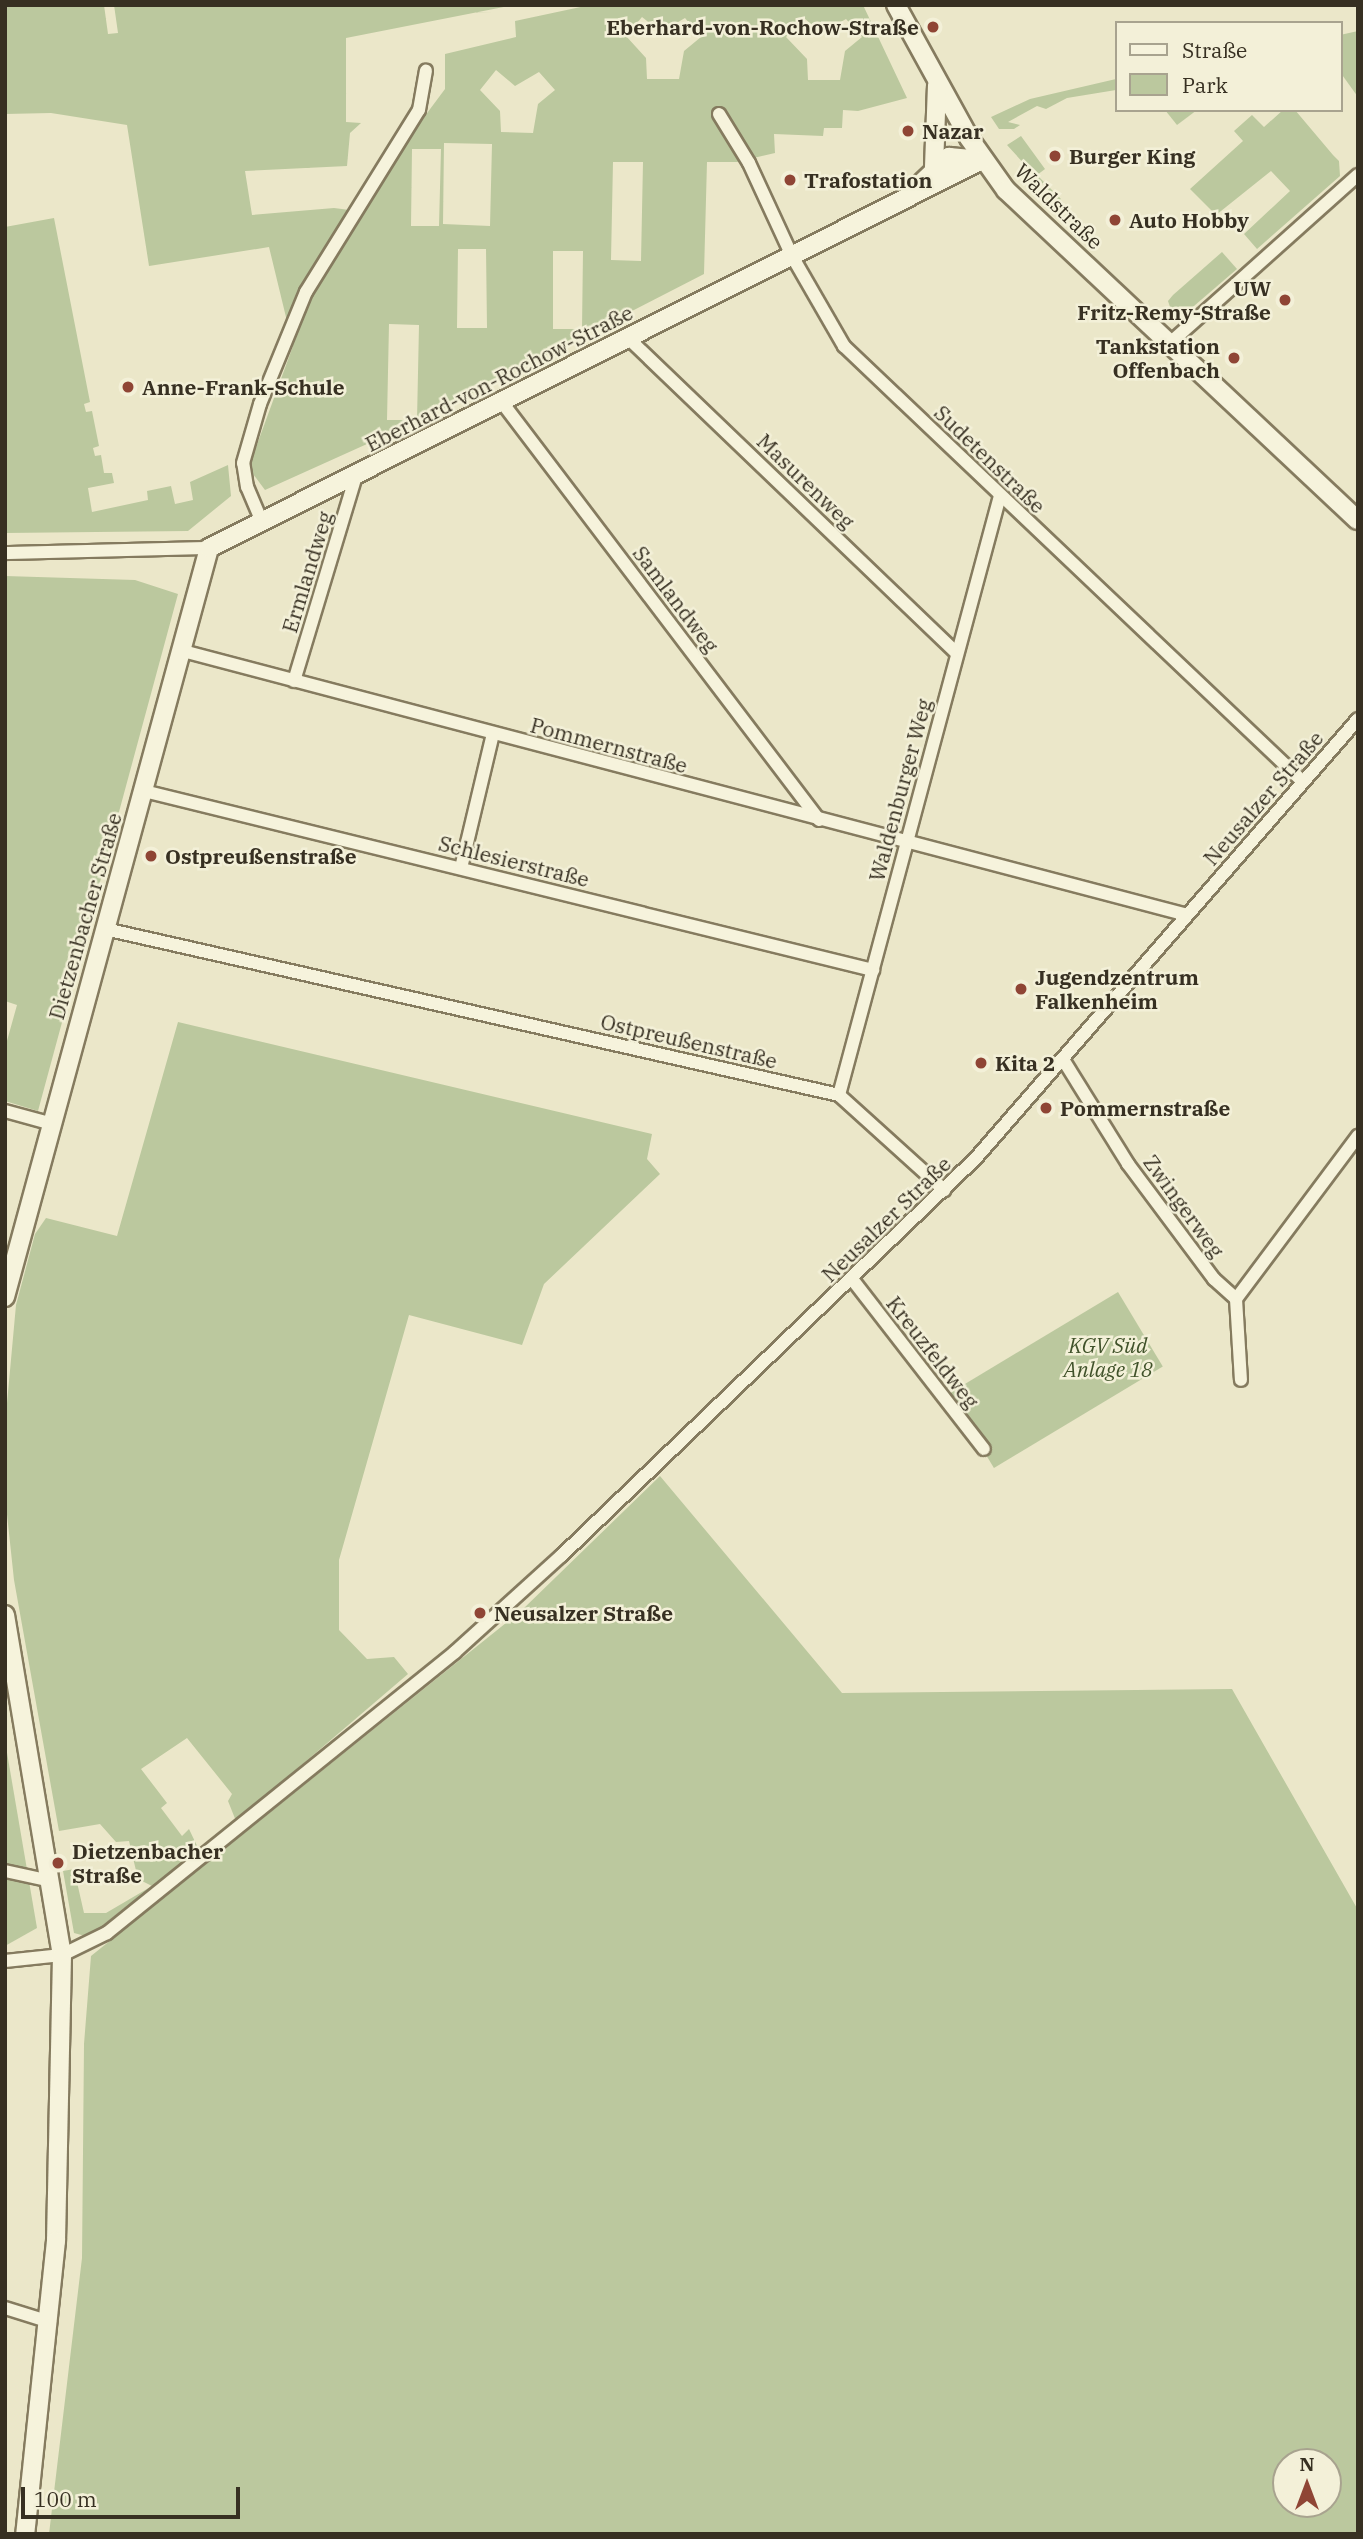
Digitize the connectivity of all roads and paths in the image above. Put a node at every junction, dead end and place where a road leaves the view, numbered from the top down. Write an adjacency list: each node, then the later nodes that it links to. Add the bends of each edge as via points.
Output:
1 (896, 5): 3 (main road, Waldstraße)
2 (426, 71): 16 (street, via 419,110 306,292 260,404 243,471)
3 (937, 81): 5 (main road, Waldstraße); 6 (main road)
4 (719, 114): 9 (street, Sudetenstraße, via 749,163)
5 (982, 160): 6 (main road, via 958,155); 8 (main road, Eberhard-von-Rochow-Straße); 11 (main road, Waldstraße, via 1006,190)
6 (934, 167): 8 (main road)
7 (1358, 175): 11 (street)
8 (907, 198): 9 (main road, Eberhard-von-Rochow-Straße)
9 (792, 256): 10 (main road, Eberhard-von-Rochow-Straße); 14 (street, Sudetenstraße, via 844,346)
10 (628, 338): 12 (main road, Eberhard-von-Rochow-Straße); 20 (street, Masurenweg)
11 (1170, 343): 15 (main road, Waldstraße)
12 (501, 401): 13 (main road, Eberhard-von-Rochow-Straße); 26 (street, Samlandweg)
13 (356, 475): 16 (main road, Eberhard-von-Rochow-Straße); 21 (street, Ermlandweg)
14 (1000, 496): 20 (street, Waldenburger Weg); 24 (street, Sudetenstraße)
15 (1358, 520)
16 (262, 523): 17 (main road, Eberhard-von-Rochow-Straße)
17 (209, 548): 18 (street, Eberhard-von-Rochow-Straße); 19 (main road, Dietzenbacher Straße)
18 (5, 553)
19 (183, 651): 21 (street, Pommernstraße); 25 (main road, Dietzenbacher Straße)
20 (957, 653): 27 (street, Waldenburger Weg)
21 (294, 681): 23 (street, Pommernstraße)
22 (1358, 719): 24 (street, Neusalzer Straße)
23 (493, 734): 26 (street, Pommernstraße); 28 (street)
24 (1302, 781): 29 (street, Neusalzer Straße)
25 (145, 791): 28 (street, Schlesierstraße); 30 (main road, Dietzenbacher Straße)
26 (819, 820): 27 (street, Pommernstraße)
27 (906, 843): 29 (street, Pommernstraße); 31 (street, Waldenburger Weg)
28 (460, 868): 31 (street, Schlesierstraße)
29 (1187, 915): 32 (street, Neusalzer Straße)
30 (105, 929): 33 (street, Ostpreußenstraße); 35 (main road, Dietzenbacher Straße)
31 (873, 970): 33 (street, Waldenburger Weg)
32 (1065, 1061): 37 (street, Neusalzer Straße); 40 (street, Zwingerweg, via 1128,1164 1213,1279)
33 (839, 1095): 37 (street, Ostpreußenstraße)
34 (5, 1111): 35 (street)
35 (50, 1124): 39 (main road, Dietzenbacher Straße)
36 (1358, 1136): 40 (street)
37 (944, 1190): 38 (street, Neusalzer Straße)
38 (852, 1279): 42 (street, Kreuzfeldweg); 46 (street, Neusalzer Straße, via 456,1652 107,1933)
39 (5, 1297)
40 (1236, 1299): 41 (street)
41 (1241, 1381)
42 (984, 1449)
43 (5, 1615): 45 (main road)
44 (5, 1871): 45 (street)
45 (51, 1881): 46 (main road)
46 (62, 1955): 47 (street); 49 (main road, via 60,2147)
47 (5, 1961)
48 (5, 2308): 49 (street)
49 (50, 2322): 50 (main road)
50 (25, 2534)

